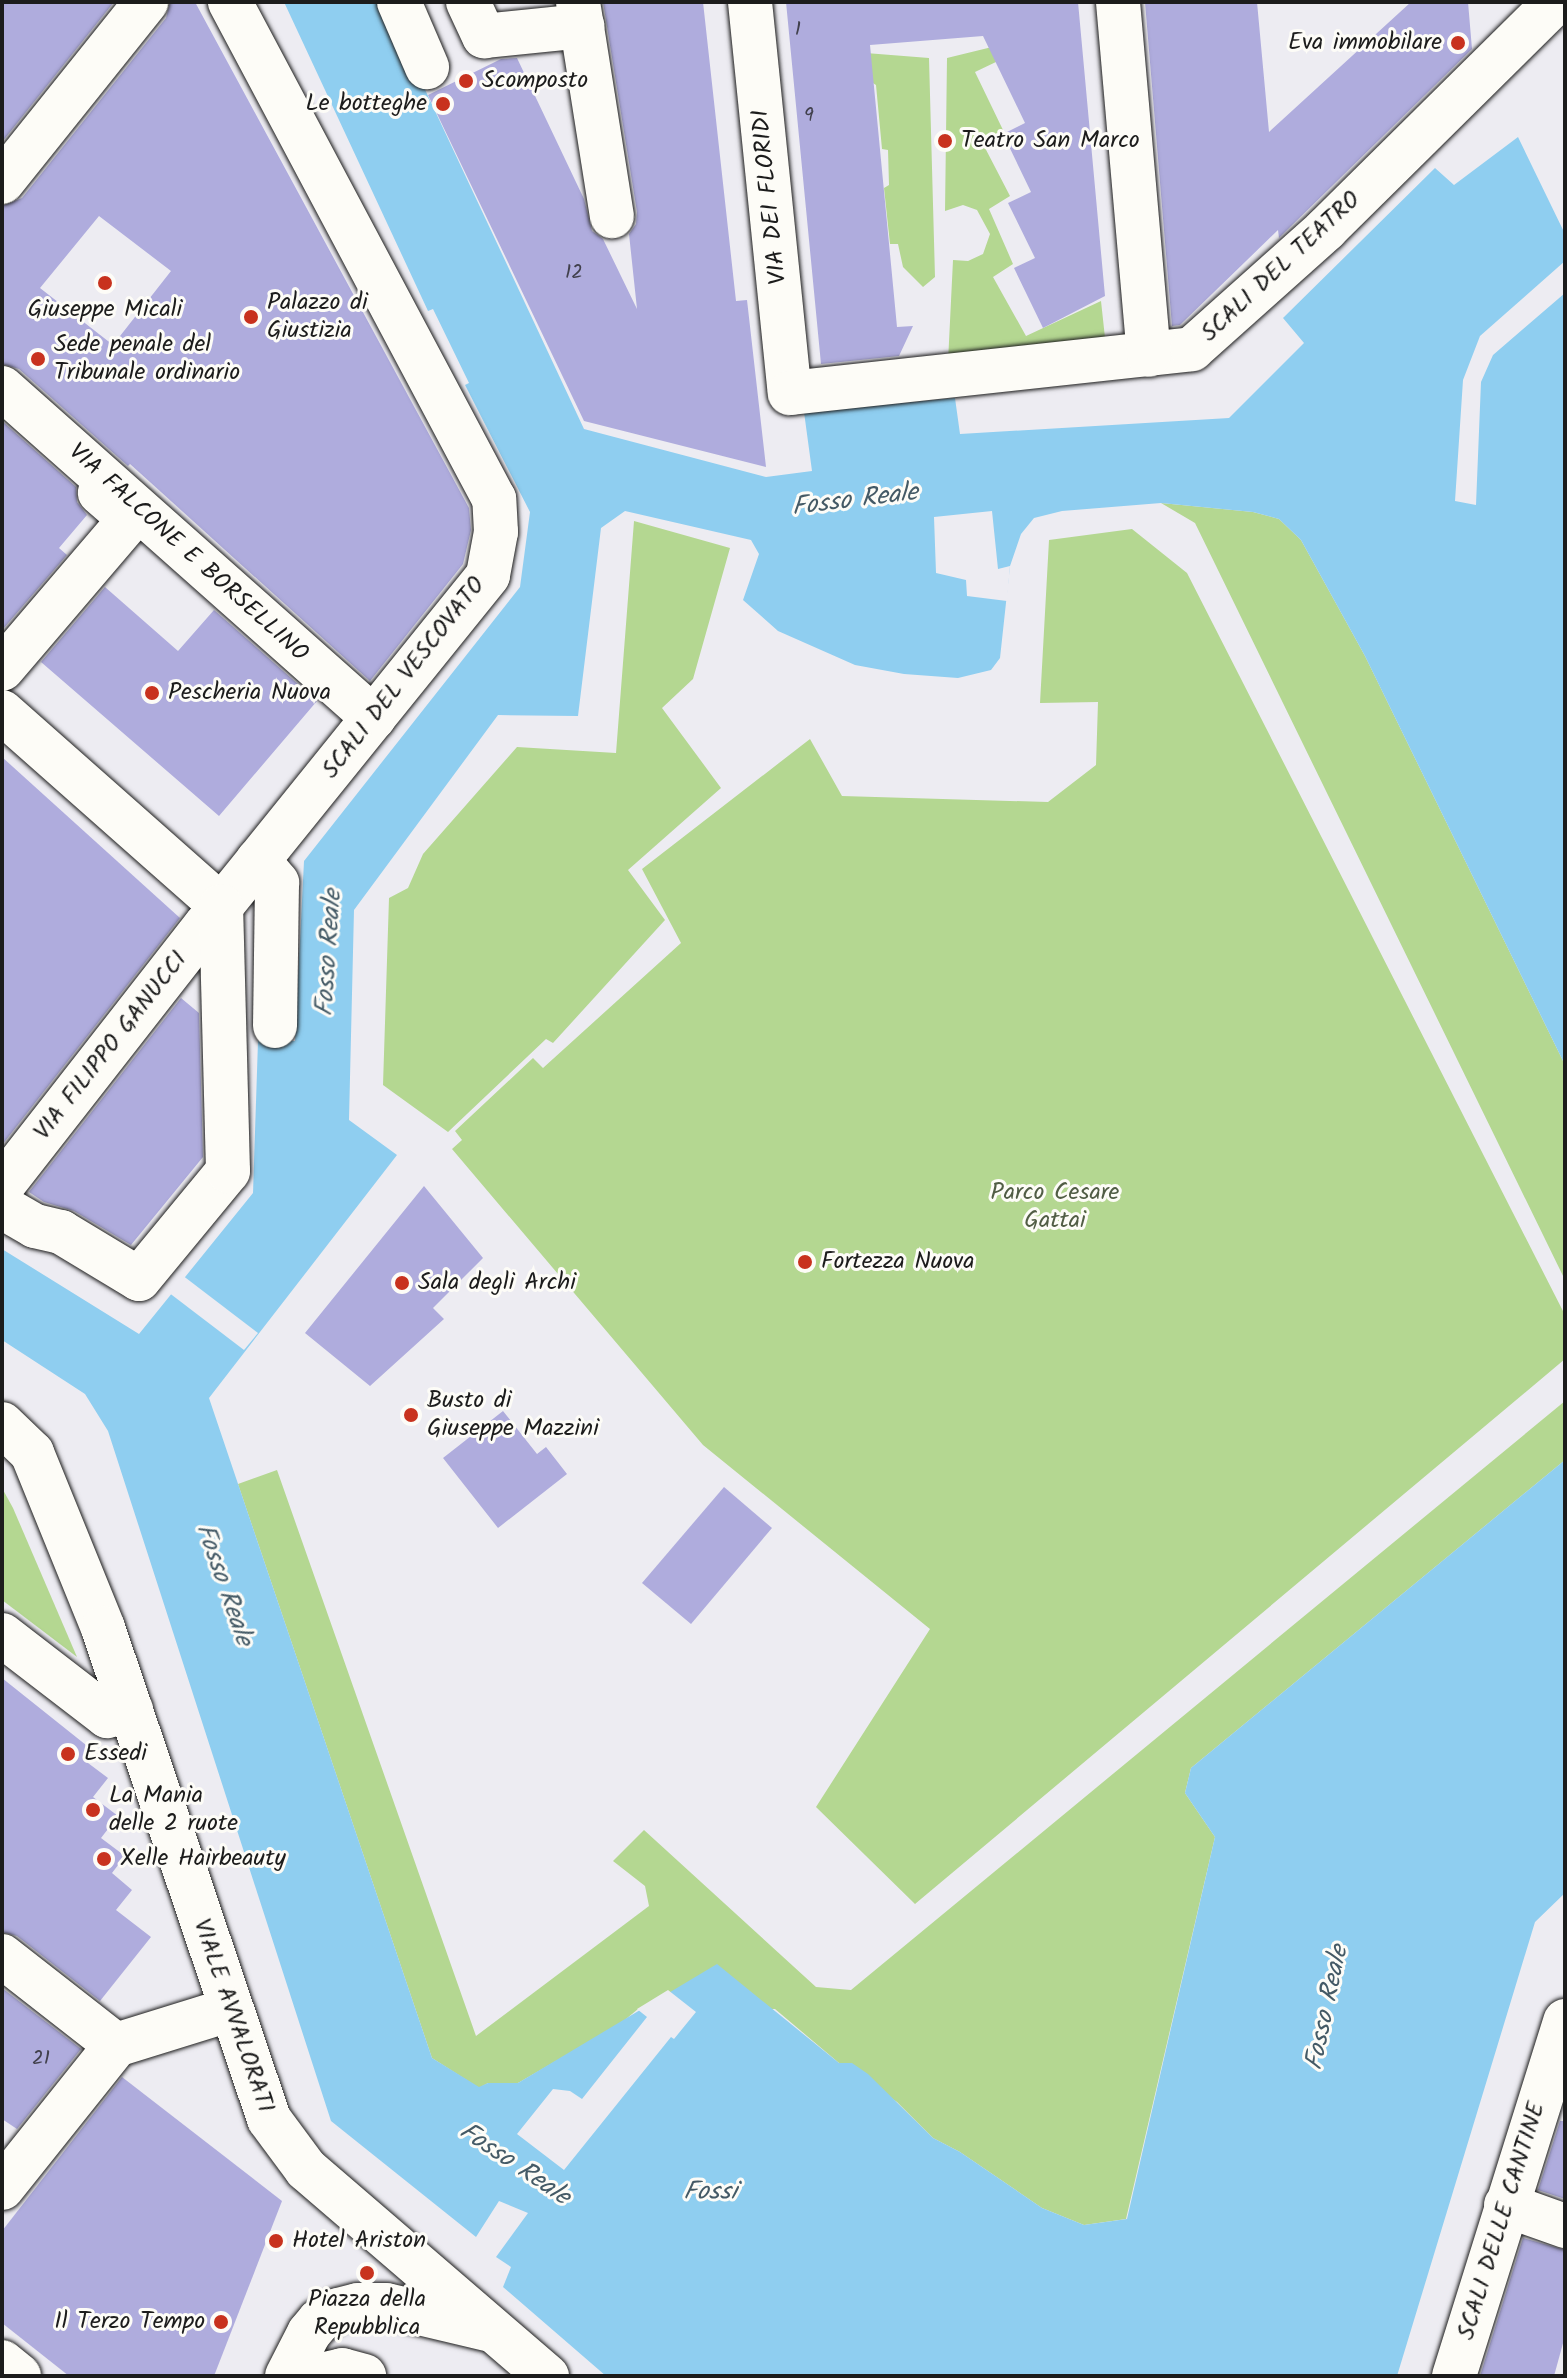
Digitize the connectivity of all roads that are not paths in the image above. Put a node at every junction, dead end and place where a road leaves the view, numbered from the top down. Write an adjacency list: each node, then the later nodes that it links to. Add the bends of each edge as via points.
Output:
1 (146, 2): 10 (street)
2 (230, 2): 18 (street, SCALI DEL VESCOVATO, via 494,499 496,532 488,575)
3 (399, 2): 9 (street)
4 (468, 2): 8 (street, via 484,36)
5 (750, 2): 14 (street, VIA DEI FLORIDI)
6 (1118, 2): 12 (street)
7 (1555, 2): 12 (street, SCALI DEL TEATRO, via 1326,229 1192,349)
8 (580, 14): 11 (street)
9 (427, 67)
10 (2, 182)
11 (612, 216)
12 (1149, 355): 14 (street, SCALI DEL TEATRO)
13 (2, 388): 15 (street, VIA FALCONE E BORSELLINO)
14 (790, 393)
15 (105, 480): 16 (street, via 96,490 130,519); 18 (street, VIA FALCONE E BORSELLINO)
16 (11, 658)
17 (2, 712): 20 (street)
18 (374, 718): 19 (street, SCALI DEL VESCOVATO)
19 (258, 860): 20 (street, SCALI DEL VESCOVATO); 21 (street, via 277,883)
20 (221, 906): 22 (street, VIA FILIPPO GANUCCI); 23 (street, via 228,1171 139,1279 61,1232)
21 (275, 1026)
22 (2, 1186)
23 (18, 1216): 24 (street, via 59,1259)
24 (129, 1308)
25 (2, 1424): 27 (street, VIALE AVVALORATI, via 32,1453)
26 (2, 1635): 27 (street, via 107,1716)
27 (131, 1710): 29 (street, VIALE AVVALORATI)
28 (2, 1956): 31 (street)
29 (229, 2010): 31 (street); 35 (street, VIALE AVVALORATI, via 259,2098 290,2152)
30 (1565, 2021): 33 (street, SCALI DELLE CANTINE)
31 (116, 2045): 32 (street)
32 (2, 2188)
33 (1506, 2205): 34 (street); 42 (street, SCALI DELLE CANTINE)
34 (1565, 2226)
35 (493, 2331): 38 (street, via 386,2305 358,2305 319,2321); 41 (street)
36 (2, 2362): 37 (street)
37 (19, 2376)
38 (287, 2376)
39 (317, 2376): 40 (street, via 342,2370)
40 (364, 2376)
41 (547, 2376)
42 (1454, 2376)

